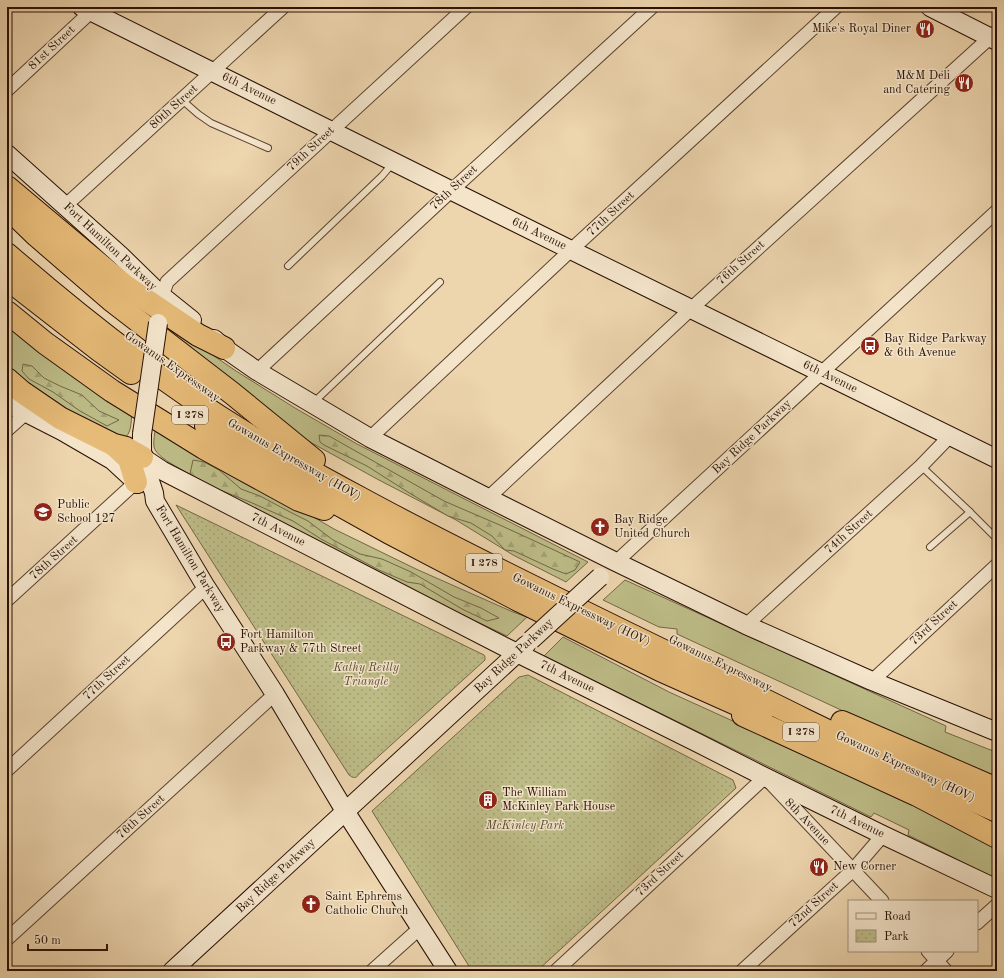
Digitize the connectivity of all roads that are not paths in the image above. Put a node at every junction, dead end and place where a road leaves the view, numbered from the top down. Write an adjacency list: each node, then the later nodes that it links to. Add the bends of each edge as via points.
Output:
1 (283, 7): 8 (street, 80th Street)
2 (466, 7): 11 (street, 79th Street)
3 (652, 7): 16 (street, 78th Street)
4 (836, 7): 21 (street, 77th Street)
5 (930, 7): 7 (main road)
6 (90, 8): 8 (main road, 6th Avenue); 9 (street, 81st Street)
7 (995, 36): 26 (street, 76th Street)
8 (213, 71): 10 (street, 80th Street); 11 (main road, 6th Avenue)
9 (7, 90)
10 (182, 100): 12 (lane, via 212,123); 17 (street, 80th Street)
11 (331, 130): 14 (main road, 6th Avenue); 27 (street, 79th Street, via 167,282)
12 (268, 148)
13 (7, 154): 17 (main road, Fort Hamilton Parkway)
14 (394, 162): 16 (main road, 6th Avenue); 23 (lane)
15 (7, 187): 27 (highway, via 124,285)
16 (452, 190): 21 (main road, 6th Avenue); 30 (street, 78th Street)
17 (65, 206): 27 (main road, Fort Hamilton Parkway, via 121,256)
18 (7, 207): 42 (highway, via 111,300)
19 (997, 211): 31 (street, Bay Ridge Parkway)
20 (7, 240): 42 (highway, Gowanus Expressway / I 278, via 106,320 178,372 252,423)
21 (571, 250): 26 (main road, 6th Avenue); 38 (street, 77th Street)
22 (7, 254): 65 (highway, Gowanus Expressway (HOV) / I 278, via 126,352 187,396 317,475 479,561 729,684)
23 (288, 266)
24 (7, 277): 48 (highway, I 278, via 99,350 218,434)
25 (440, 282): 34 (lane)
26 (692, 308): 31 (main road, 6th Avenue); 45 (street, 76th Street)
27 (160, 309): 29 (highway, via 198,335); 40 (main road, Fort Hamilton Parkway, bridge, via 142,434)
28 (7, 312): 48 (highway, via 112,391 204,448 299,500)
29 (224, 348): 30 (main road)
30 (257, 371): 34 (main road)
31 (822, 373): 37 (main road, 6th Avenue); 51 (street, Bay Ridge Parkway)
32 (7, 379): 39 (highway, via 53,413)
33 (7, 403): 35 (main road)
34 (312, 404): 38 (main road)
35 (26, 413): 36 (street); 44 (main road, via 112,460)
36 (7, 430)
37 (950, 436): 41 (main road, 6th Avenue); 43 (street, 74th Street)
38 (370, 438): 45 (main road)
39 (114, 445): 40 (highway); 44 (highway, via 129,459)
40 (142, 457): 46 (main road, Fort Hamilton Parkway); 56 (main road, 7th Avenue, via 163,471)
41 (997, 459)
42 (314, 460): 63 (highway, Gowanus Expressway / I 278, via 461,537 732,671 818,712)
43 (921, 466): 47 (lane); 55 (street, 74th Street)
44 (136, 482): 46 (main road); 54 (street, 78th Street)
45 (488, 498): 51 (main road)
46 (154, 500): 53 (main road, Fort Hamilton Parkway)
47 (970, 512): 49 (lane); 50 (lane)
48 (388, 532): 57 (highway, I 278)
49 (997, 539)
50 (930, 547)
51 (616, 562): 55 (main road); 56 (main road, Bay Ridge Parkway, bridge)
52 (997, 565): 58 (street, 73rd Street)
53 (206, 587): 59 (main road, Fort Hamilton Parkway); 61 (street, 77th Street)
54 (7, 600)
55 (746, 625): 58 (main road)
56 (517, 653): 62 (main road, 7th Avenue); 64 (main road, Bay Ridge Parkway)
57 (660, 670): 66 (highway, I 278, via 911,781); 68 (highway, via 717,703 917,795)
58 (872, 681): 60 (main road)
59 (275, 694): 64 (main road, Fort Hamilton Parkway); 75 (street, 76th Street)
60 (997, 732)
61 (7, 770)
62 (765, 777): 67 (main road, 7th Avenue); 69 (street, 8th Avenue); 82 (street, 73rd Street)
63 (997, 789)
64 (345, 811): 74 (main road, Fort Hamilton Parkway); 79 (main road, Bay Ridge Parkway)
65 (997, 811)
66 (997, 822)
67 (883, 835): 69 (street, 72nd Street); 70 (main road, 7th Avenue)
68 (997, 837)
69 (853, 870): 71 (street, 8th Avenue); 83 (street, 72nd Street)
70 (997, 889)
71 (881, 900)
72 (997, 905): 73 (street)
73 (978, 922)
74 (420, 928): 80 (street); 81 (main road, Fort Hamilton Parkway)
75 (7, 939)
76 (929, 952): 78 (street)
77 (946, 952): 78 (street)
78 (937, 961): 84 (street); 85 (street)
79 (172, 971)
80 (372, 971)
81 (448, 971)
82 (556, 971)
83 (742, 971)
84 (926, 971)
85 (946, 971)

